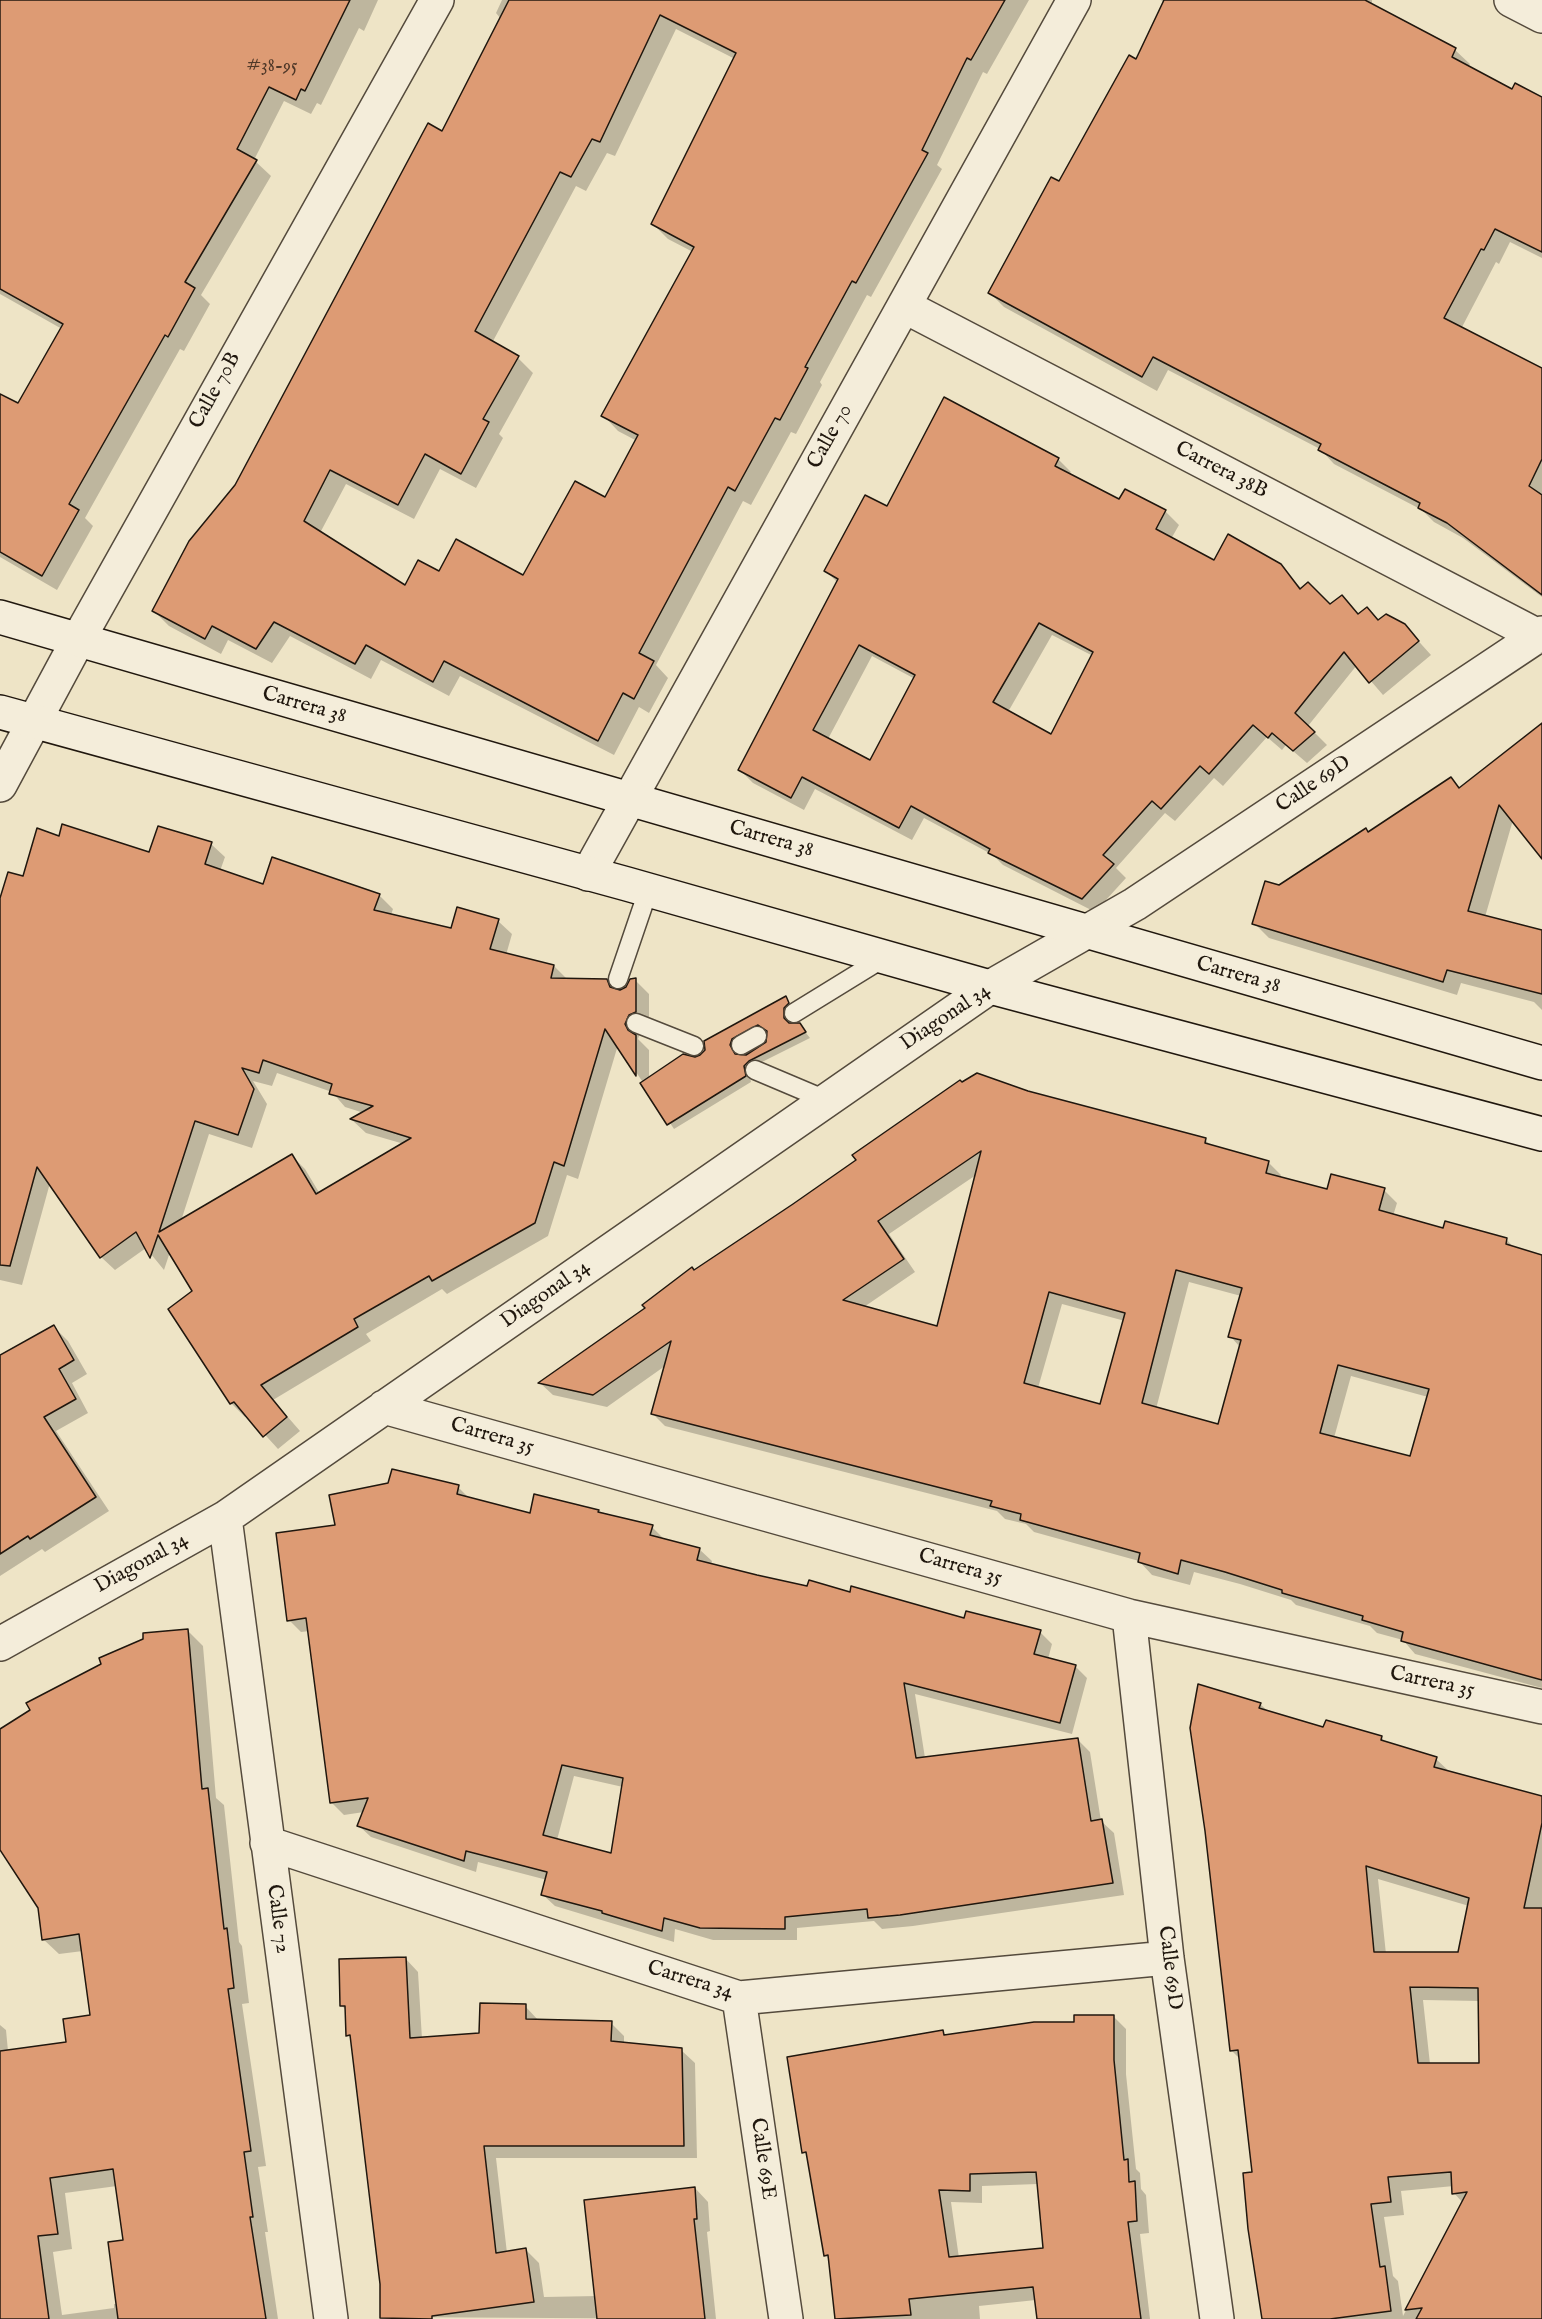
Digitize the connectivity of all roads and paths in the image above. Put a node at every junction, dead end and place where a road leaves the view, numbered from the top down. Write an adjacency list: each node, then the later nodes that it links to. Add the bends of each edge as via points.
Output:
1 (437, 0): 8 (street, Calle 70B)
2 (1074, 0): 5 (street, Calle 70)
3 (1511, 0): 4 (street)
4 (1542, 16)
5 (904, 306): 7 (street, Carrera 38B); 12 (street, Calle 70)
6 (0, 617): 8 (street, Carrera 38)
7 (1540, 635): 15 (street, Calle 69D, via 1135,904)
8 (78, 640): 10 (street, Calle 70B); 12 (street, Carrera 38)
9 (0, 712): 10 (street)
10 (33, 722): 11 (street, Calle 70B); 13 (street)
11 (0, 785)
12 (629, 799): 13 (street, Calle 70); 15 (street, Carrera 38)
13 (588, 874): 14 (street)
14 (648, 891): 16 (street); 17 (lane)
15 (1084, 932): 18 (street, Diagonal 34); 22 (street, Carrera 38)
16 (885, 956): 18 (street); 19 (lane)
17 (618, 979)
18 (990, 987): 24 (street, Diagonal 34); 25 (street)
19 (794, 1013)
20 (636, 1023): 21 (lane)
21 (694, 1046)
22 (1542, 1063)
23 (755, 1070): 24 (lane)
24 (826, 1100): 26 (street, Diagonal 34)
25 (1542, 1134)
26 (384, 1407): 27 (street, Diagonal 34); 28 (street, Carrera 35)
27 (225, 1518): 29 (street, Diagonal 34); 31 (street, Calle 72)
28 (1129, 1616): 30 (street, Carrera 35); 32 (street, Calle 69D)
29 (0, 1644)
30 (1542, 1707)
31 (267, 1844): 33 (street, Carrera 34); 34 (street, Calle 72)
32 (1167, 1958): 33 (street, Carrera 34); 36 (street, Calle 69D)
33 (738, 1998): 35 (street, Calle 69E)
34 (331, 2319)
35 (786, 2319)
36 (1217, 2319)

